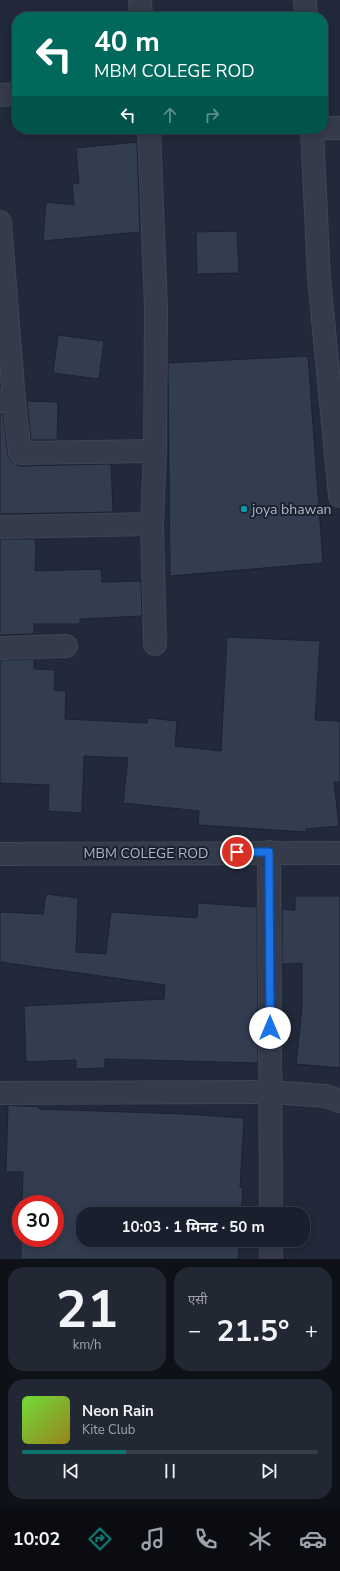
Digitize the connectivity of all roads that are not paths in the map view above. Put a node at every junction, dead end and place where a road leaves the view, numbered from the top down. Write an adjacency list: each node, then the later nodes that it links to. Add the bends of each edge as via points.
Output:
1 (140, 0): 3 (street)
2 (305, 0): 4 (street)
3 (141, 12)
4 (306, 12)
5 (12, 94): 6 (street)
6 (0, 95)
7 (328, 128): 8 (street)
8 (340, 128)
9 (149, 134): 13 (street, via 156,309)
10 (312, 134): 14 (street, via 319,278)
11 (0, 222): 12 (street)
12 (7, 400): 13 (street, via 20,453)
13 (155, 451): 15 (street)
14 (340, 496)
15 (152, 524): 16 (street); 17 (street)
16 (0, 527)
17 (155, 644)
18 (66, 646): 19 (street)
19 (0, 648)
20 (269, 852): 21 (street, MBM COLEGE ROD); 22 (street, MBM COLEGE ROD); 23 (street)
21 (340, 853)
22 (0, 854)
23 (271, 1092): 24 (street); 25 (street, via 326,1096); 26 (street)
24 (0, 1093)
25 (340, 1101)
26 (271, 1207)
27 (271, 1247): 28 (street)
28 (271, 1259)

